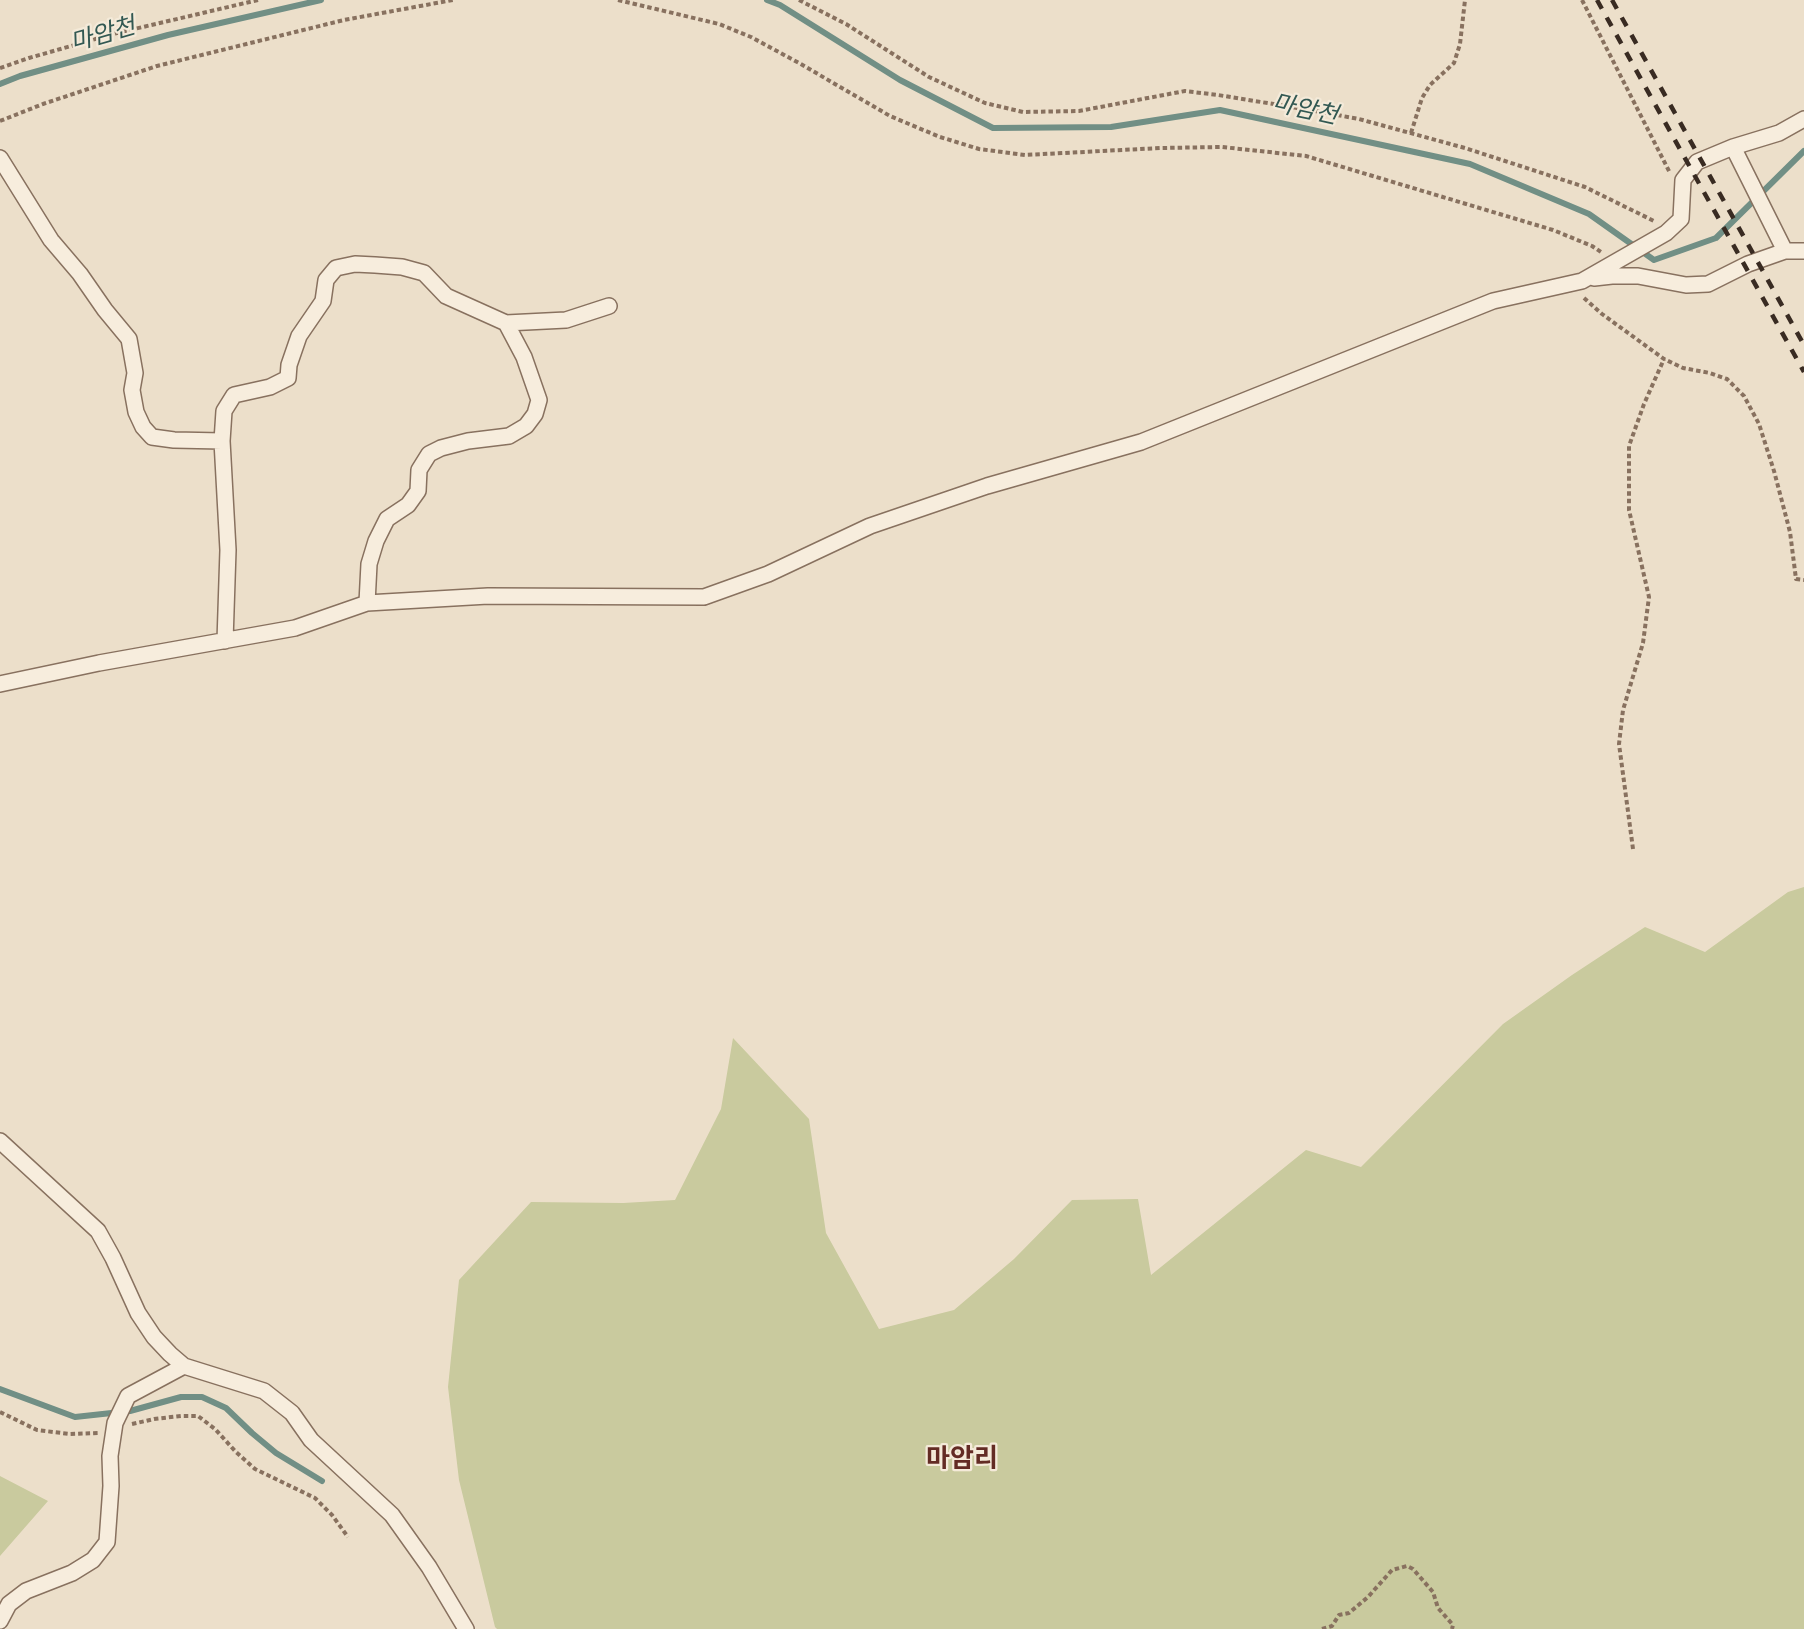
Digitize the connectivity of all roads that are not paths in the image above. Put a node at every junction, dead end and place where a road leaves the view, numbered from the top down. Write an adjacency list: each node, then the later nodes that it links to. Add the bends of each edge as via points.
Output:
1 (1804, 119): 2 (street)
2 (1733, 147): 4 (street); 6 (street, via 1696,162 1683,180 1681,219 1669,231)
3 (0, 158): 9 (street, via 51,240 129,339 135,373 132,390 143,427 152,437 163,439)
4 (1785, 250): 5 (street); 6 (street, via 1708,284 1686,285 1638,276)
5 (1804, 251)
6 (1582, 281): 10 (street, via 1492,301 1141,442 987,486 870,526 768,574 704,597 488,596)
7 (609, 306): 8 (street, via 566,320)
8 (506, 323): 9 (street, via 446,296 424,273 375,264 336,268 326,280 322,301 299,336 288,378 270,387 234,395 224,411); 10 (street, via 524,357 539,400 535,414 526,426 509,436 468,441 429,454 420,470 418,491 408,505 387,519 376,542 369,564)
9 (222, 441): 11 (street, via 228,550)
10 (367, 603): 11 (street, via 295,628)
11 (225, 641): 12 (street)
12 (0, 684)
13 (0, 1141): 14 (street, via 98,1230 138,1313 154,1337)
14 (184, 1366): 15 (street, via 128,1396 114,1426 107,1542 93,1560 72,1573 26,1591 9,1604); 16 (street, via 264,1391 292,1413 311,1440 392,1515)
15 (0, 1621)
16 (466, 1629)

